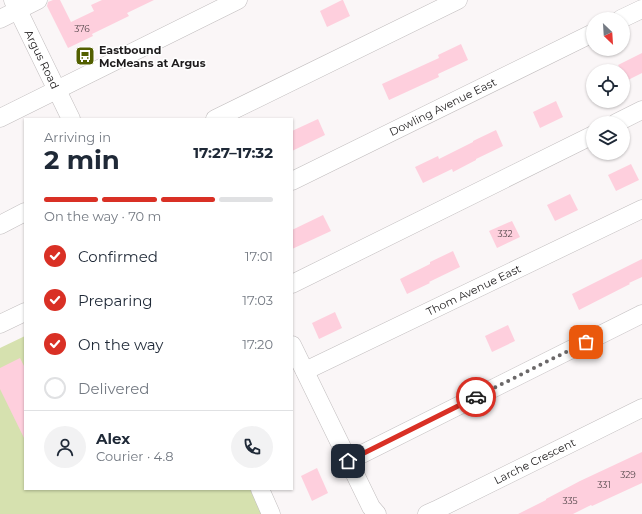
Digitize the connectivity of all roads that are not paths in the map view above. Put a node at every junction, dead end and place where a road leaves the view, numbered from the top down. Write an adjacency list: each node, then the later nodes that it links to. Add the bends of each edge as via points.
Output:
1 (38, 0): 4 (street)
2 (238, 0): 9 (street)
3 (458, 0): 14 (street)
4 (15, 5): 7 (street); 9 (street, Argus Road)
5 (642, 9): 6 (street)
6 (630, 15)
7 (0, 19)
8 (586, 36): 16 (street, Dowling Avenue East)
9 (57, 89): 12 (street); 13 (street, Argus Road)
10 (642, 110): 11 (street)
11 (630, 116)
12 (0, 118)
13 (71, 118)
14 (217, 118)
15 (586, 138): 20 (street)
16 (293, 181)
17 (642, 209): 25 (street, Thom Avenue East)
18 (24, 213): 19 (street)
19 (0, 225)
20 (293, 284)
21 (24, 312): 23 (street)
22 (642, 314): 27 (street)
23 (0, 324)
24 (293, 347): 25 (street)
25 (305, 371): 27 (street)
26 (642, 408): 31 (street, Larche Crescent)
27 (348, 461): 30 (street)
28 (260, 490): 29 (street)
29 (271, 514)
30 (376, 514)
31 (427, 514)

